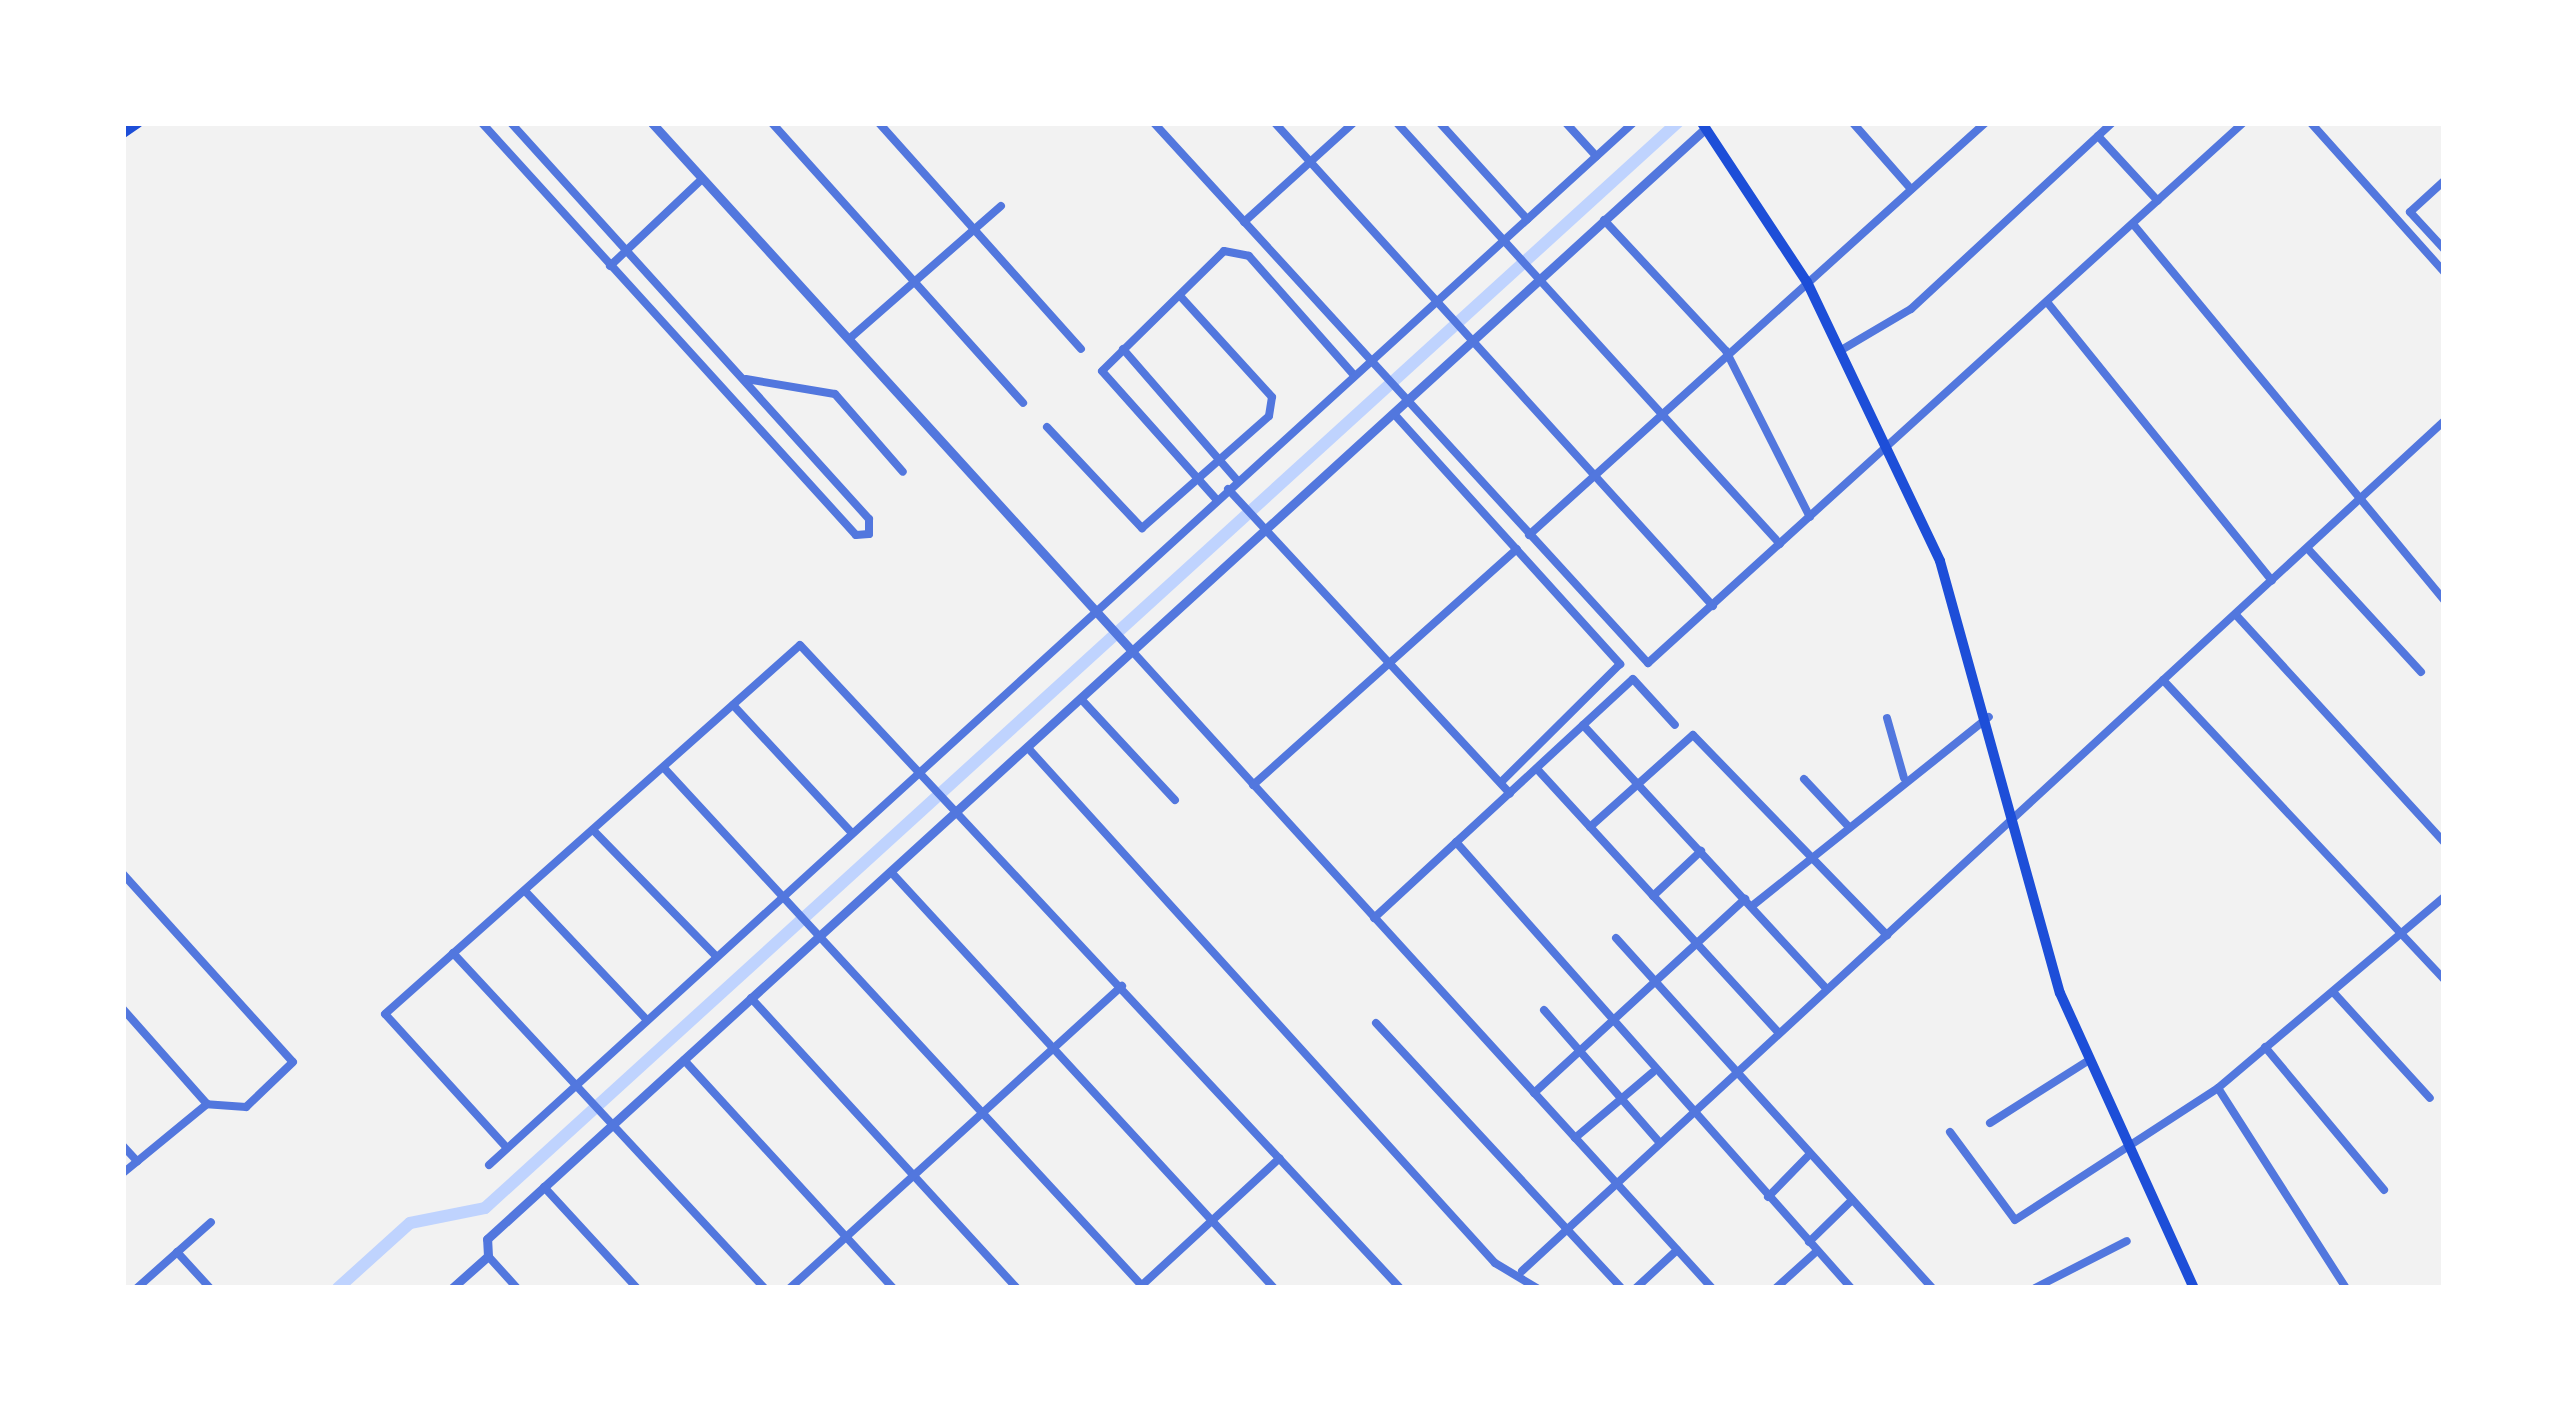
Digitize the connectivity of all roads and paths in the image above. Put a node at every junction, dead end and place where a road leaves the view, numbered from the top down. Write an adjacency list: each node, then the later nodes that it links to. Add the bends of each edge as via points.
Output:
1 (482, 123): 35 (street)
2 (511, 123): 33 (street)
3 (652, 123): 22 (street)
4 (772, 123): 38 (street)
5 (879, 123): 31 (street)
6 (1154, 123): 29 (street)
7 (1275, 123): 21 (street)
8 (1353, 123): 21 (street)
9 (1397, 123): 32 (street)
10 (1440, 123): 27 (street)
11 (1566, 123): 20 (street)
12 (1633, 123): 20 (street)
13 (1853, 123): 24 (street)
14 (1985, 123): 24 (street)
15 (2112, 123): 19 (street)
16 (2243, 123): 25 (street)
17 (2312, 123): 36 (street)
18 (1707, 125): 28 (street); 39 (main road)
19 (2098, 136): 25 (street); 46 (street, via 1911,309)
20 (1597, 156): 27 (street)
21 (1310, 162): 29 (street); 42 (street)
22 (703, 179): 33 (street); 44 (street)
23 (2444, 181): 34 (street, via 2410,212)
24 (1912, 189): 39 (street)
25 (2158, 201): 30 (street)
26 (1001, 206): 31 (street)
27 (1527, 219): 32 (street)
28 (1603, 219): 37 (street); 48 (street)
29 (1244, 222): 49 (street)
30 (2133, 224): 41 (street); 66 (street)
31 (974, 230): 38 (street); 45 (street)
32 (1506, 240): 37 (street); 42 (street)
33 (628, 248): 35 (street); 51 (street)
34 (2444, 249)
35 (610, 266): 51 (street, via 856,535 869,534 869,519)
36 (2444, 272)
37 (1539, 277): 43 (street); 54 (street)
38 (915, 282): 44 (street); 53 (street)
39 (1807, 282): 46 (main road); 48 (street)
40 (1180, 296): 47 (street); 50 (street, via 1235,248); 59 (street, via 1272,398 1268,416)
41 (2047, 302): 58 (street); 73 (street)
42 (1438, 303): 43 (street); 49 (street)
43 (1472, 339): 52 (street); 61 (street)
44 (848, 340): 76 (street)
45 (1081, 349)
46 (1843, 349): 58 (main road)
47 (1123, 350): 59 (street); 62 (street, via 1104,375)
48 (1726, 351): 54 (street); 67 (street)
49 (1374, 364): 50 (street); 52 (street)
50 (1354, 375): 63 (street)
51 (745, 380): 60 (street, via 836,394)
52 (1405, 399): 55 (street); 69 (street)
53 (1023, 403)
54 (1661, 412): 61 (street); 70 (street)
55 (1395, 415): 68 (street); 72 (street)
56 (2444, 421): 66 (street)
57 (1047, 428): 62 (street, via 1142,527)
58 (1890, 446): 67 (street); 84 (main road)
59 (1220, 461): 62 (street); 63 (street)
60 (903, 472)
61 (1594, 474): 69 (street); 75 (street)
62 (1198, 480): 65 (street)
63 (1237, 480): 64 (street)
64 (1232, 492): 65 (street); 68 (street)
65 (1216, 500): 76 (street)
66 (2355, 504): 71 (street); 74 (street)
67 (1810, 517): 70 (street)
68 (1265, 525): 78 (street); 79 (street)
69 (1529, 535): 75 (street, via 1648,663)
70 (1780, 544): 75 (street)
71 (2308, 548): 73 (street); 80 (street)
72 (1517, 549): 79 (street); 94 (street, via 1620,664)
73 (2272, 582): 77 (street)
74 (2444, 600)
75 (1714, 606)
76 (1097, 613): 78 (street); 91 (street)
77 (2236, 615): 81 (street); 106 (street)
78 (1129, 648): 82 (street); 96 (street)
79 (1392, 663): 94 (street); 96 (street)
80 (2421, 671)
81 (2163, 680): 100 (street); 117 (street)
82 (1082, 699): 88 (street); 98 (street)
83 (733, 705): 89 (street); 91 (street, via 800,645); 104 (street)
84 (1989, 717): 92 (street); 100 (main road)
85 (1887, 718): 92 (street)
86 (1582, 725): 87 (street, via 1633,679); 90 (street); 95 (street)
87 (1675, 725)
88 (1028, 748): 99 (street); 180 (street, via 1495,1263)
89 (664, 768): 103 (street); 113 (street)
90 (1537, 768): 97 (street); 102 (street)
91 (923, 771): 99 (street); 104 (street)
92 (1904, 778): 101 (street)
93 (1804, 779): 101 (street)
94 (1501, 782): 97 (street)
95 (1638, 782): 102 (street); 107 (street); 108 (street, via 1693,735)
96 (1253, 785): 116 (street)
97 (1510, 793): 105 (street)
98 (1175, 800)
99 (956, 807): 109 (street); 126 (street)
100 (2012, 816): 119 (street); 140 (main road)
101 (1847, 825): 108 (street)
102 (1590, 827): 112 (street)
103 (593, 830): 111 (street); 123 (street)
104 (850, 831): 113 (street)
105 (1456, 842): 116 (street); 134 (street)
106 (2444, 842)
107 (1701, 851): 112 (street); 115 (street)
108 (1813, 853): 115 (street); 119 (street)
109 (891, 872): 118 (street); 137 (street)
110 (123, 874): 148 (street, via 293,1062 246,1107)
111 (525, 891): 122 (street); 132 (street)
112 (1653, 896): 121 (street)
113 (783, 897): 118 (street); 123 (street)
114 (2444, 897): 117 (street)
115 (1748, 903): 121 (street); 127 (street)
116 (1374, 918): 145 (street)
117 (2403, 933): 124 (street); 128 (street)
118 (817, 934): 129 (street); 149 (street)
119 (1887, 935): 127 (street)
120 (1616, 938): 125 (street)
121 (1696, 943): 125 (street); 135 (street)
122 (453, 953): 143 (street); 157 (street, via 385,1014)
123 (716, 956): 132 (street)
124 (2444, 979)
125 (1654, 981): 134 (street); 142 (street)
126 (1122, 986): 137 (street); 160 (street)
127 (1827, 988): 135 (street)
128 (2334, 993): 136 (street); 147 (street)
129 (751, 998): 139 (street); 164 (street)
130 (123, 1009): 148 (street)
131 (1544, 1010): 138 (street)
132 (646, 1019): 143 (street)
133 (1376, 1023): 172 (street)
134 (1608, 1023): 138 (street); 141 (street)
135 (1778, 1033): 142 (street)
136 (2265, 1047): 144 (street); 167 (street)
137 (1053, 1049): 149 (street); 170 (street)
138 (1579, 1050): 145 (street); 146 (street)
139 (684, 1060): 151 (street); 173 (street)
140 (2086, 1062): 152 (street); 158 (main road)
141 (1653, 1072): 146 (street); 150 (street)
142 (1736, 1072): 150 (street); 159 (street)
143 (578, 1086): 151 (street); 157 (street)
144 (2218, 1088): 158 (street); 202 (street)
145 (1534, 1093): 154 (street)
146 (1621, 1098): 154 (street); 155 (street)
147 (2430, 1098)
148 (207, 1104): 161 (street)
149 (982, 1113): 164 (street); 182 (street)
150 (1691, 1114): 155 (street); 168 (street)
151 (611, 1122): 166 (street); 188 (street)
152 (1990, 1123)
153 (1950, 1132): 158 (street, via 2014,1220)
154 (1575, 1138): 165 (street)
155 (1660, 1143): 165 (street)
156 (123, 1146): 161 (street)
157 (507, 1148): 162 (street)
158 (2129, 1148): 201 (main road)
159 (1810, 1154): 168 (street); 169 (street)
160 (1280, 1158): 170 (street); 193 (street)
161 (136, 1161): 163 (street)
162 (489, 1165)
163 (123, 1173)
164 (914, 1175): 173 (street); 191 (street)
165 (1616, 1183): 172 (street); 176 (street)
166 (544, 1187): 179 (street, via 487,1239); 187 (street)
167 (2384, 1190)
168 (1768, 1197): 175 (street)
169 (1852, 1200): 175 (street); 181 (street)
170 (1211, 1221): 182 (street); 192 (street)
171 (211, 1222): 178 (street)
172 (1568, 1227): 180 (street); 195 (street)
173 (846, 1237): 189 (street); 190 (street)
174 (2127, 1241): 200 (street)
175 (1809, 1242): 177 (street)
176 (1677, 1250): 196 (street); 197 (street)
177 (1817, 1251): 198 (street); 199 (street)
178 (177, 1252): 183 (street); 184 (street)
179 (488, 1256): 185 (street); 186 (street)
180 (1522, 1271): 194 (street)
181 (1926, 1286)
182 (1141, 1287)
183 (136, 1288)
184 (210, 1288)
185 (452, 1288)
186 (517, 1288)
187 (637, 1288)
188 (764, 1288)
189 (790, 1288)
190 (893, 1288)
191 (1017, 1288)
192 (1274, 1288)
193 (1400, 1288)
194 (1537, 1288)
195 (1621, 1288)
196 (1636, 1288)
197 (1712, 1288)
198 (1777, 1288)
199 (1851, 1288)
200 (2035, 1288)
201 (2194, 1288)
202 (2346, 1288)

